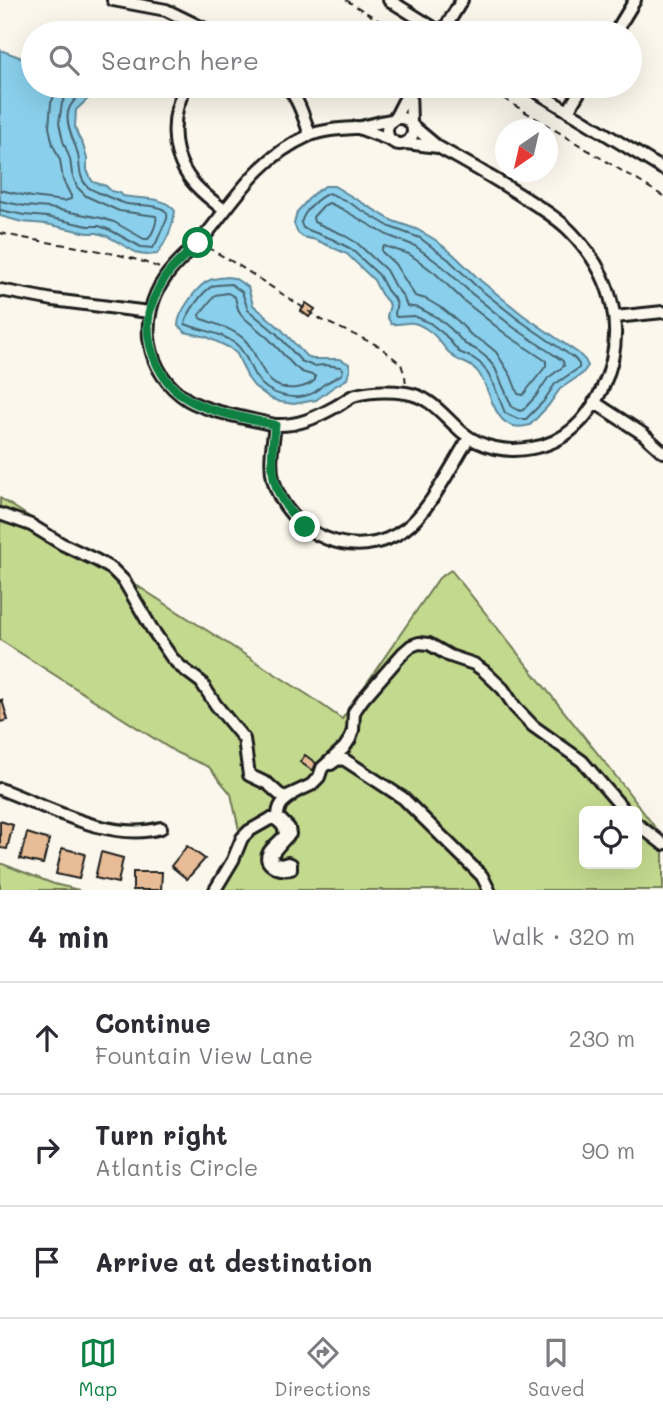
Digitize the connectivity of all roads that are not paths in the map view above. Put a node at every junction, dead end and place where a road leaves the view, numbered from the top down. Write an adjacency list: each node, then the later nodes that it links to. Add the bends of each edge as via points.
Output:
1 (113, 0): 5 (street, via 166,10)
2 (389, 0): 6 (street)
3 (462, 0): 7 (street)
4 (635, 0): 8 (street)
5 (191, 21)
6 (423, 21)
7 (449, 21)
8 (622, 21)
9 (180, 98): 24 (street, via 176,152 192,181)
10 (296, 98): 19 (street)
11 (404, 98): 16 (street)
12 (411, 98): 17 (street)
13 (547, 98): 15 (street)
14 (576, 98): 15 (street)
15 (568, 111): 23 (street)
16 (393, 119): 17 (street, via 402,118); 18 (street); 20 (street, via 387,129)
17 (412, 125): 21 (street, via 414,133); 22 (street)
18 (356, 128): 19 (street); 20 (street)
19 (310, 135): 24 (street, via 260,168)
20 (393, 141): 21 (street)
21 (406, 143): 22 (street)
22 (438, 147): 28 (street, via 481,170 571,232 601,273)
23 (663, 169)
24 (224, 210): 26 (street, via 168,274)
25 (0, 290): 26 (street)
26 (149, 312): 30 (street, via 150,346 174,388 200,406)
27 (663, 312): 28 (street)
28 (615, 317): 29 (street, via 612,362)
29 (594, 402): 31 (street, via 575,428 551,443 499,449); 32 (street)
30 (275, 425): 31 (street, via 314,419 354,396 406,393 434,405); 31 (street, via 273,479 283,502 321,537 354,544 405,530 428,505)
31 (470, 438)
32 (663, 452)
33 (0, 514): 35 (street, via 31,525 112,569 172,658 201,682 244,739 249,775 285,797 319,777 350,739 354,712 363,699 403,653 419,643 484,671 533,726 582,761)
34 (0, 789): 36 (street, via 88,823 131,831)
35 (621, 806)
36 (161, 828)
37 (642, 828): 38 (street)
38 (663, 844)
39 (215, 890): 40 (street, via 242,838 270,819 281,823 285,835 267,858 278,870 290,869 291,864 274,863 271,856 290,834 278,817 281,803 319,784 325,770 338,760 345,760 403,798 482,876)
40 (489, 890)

